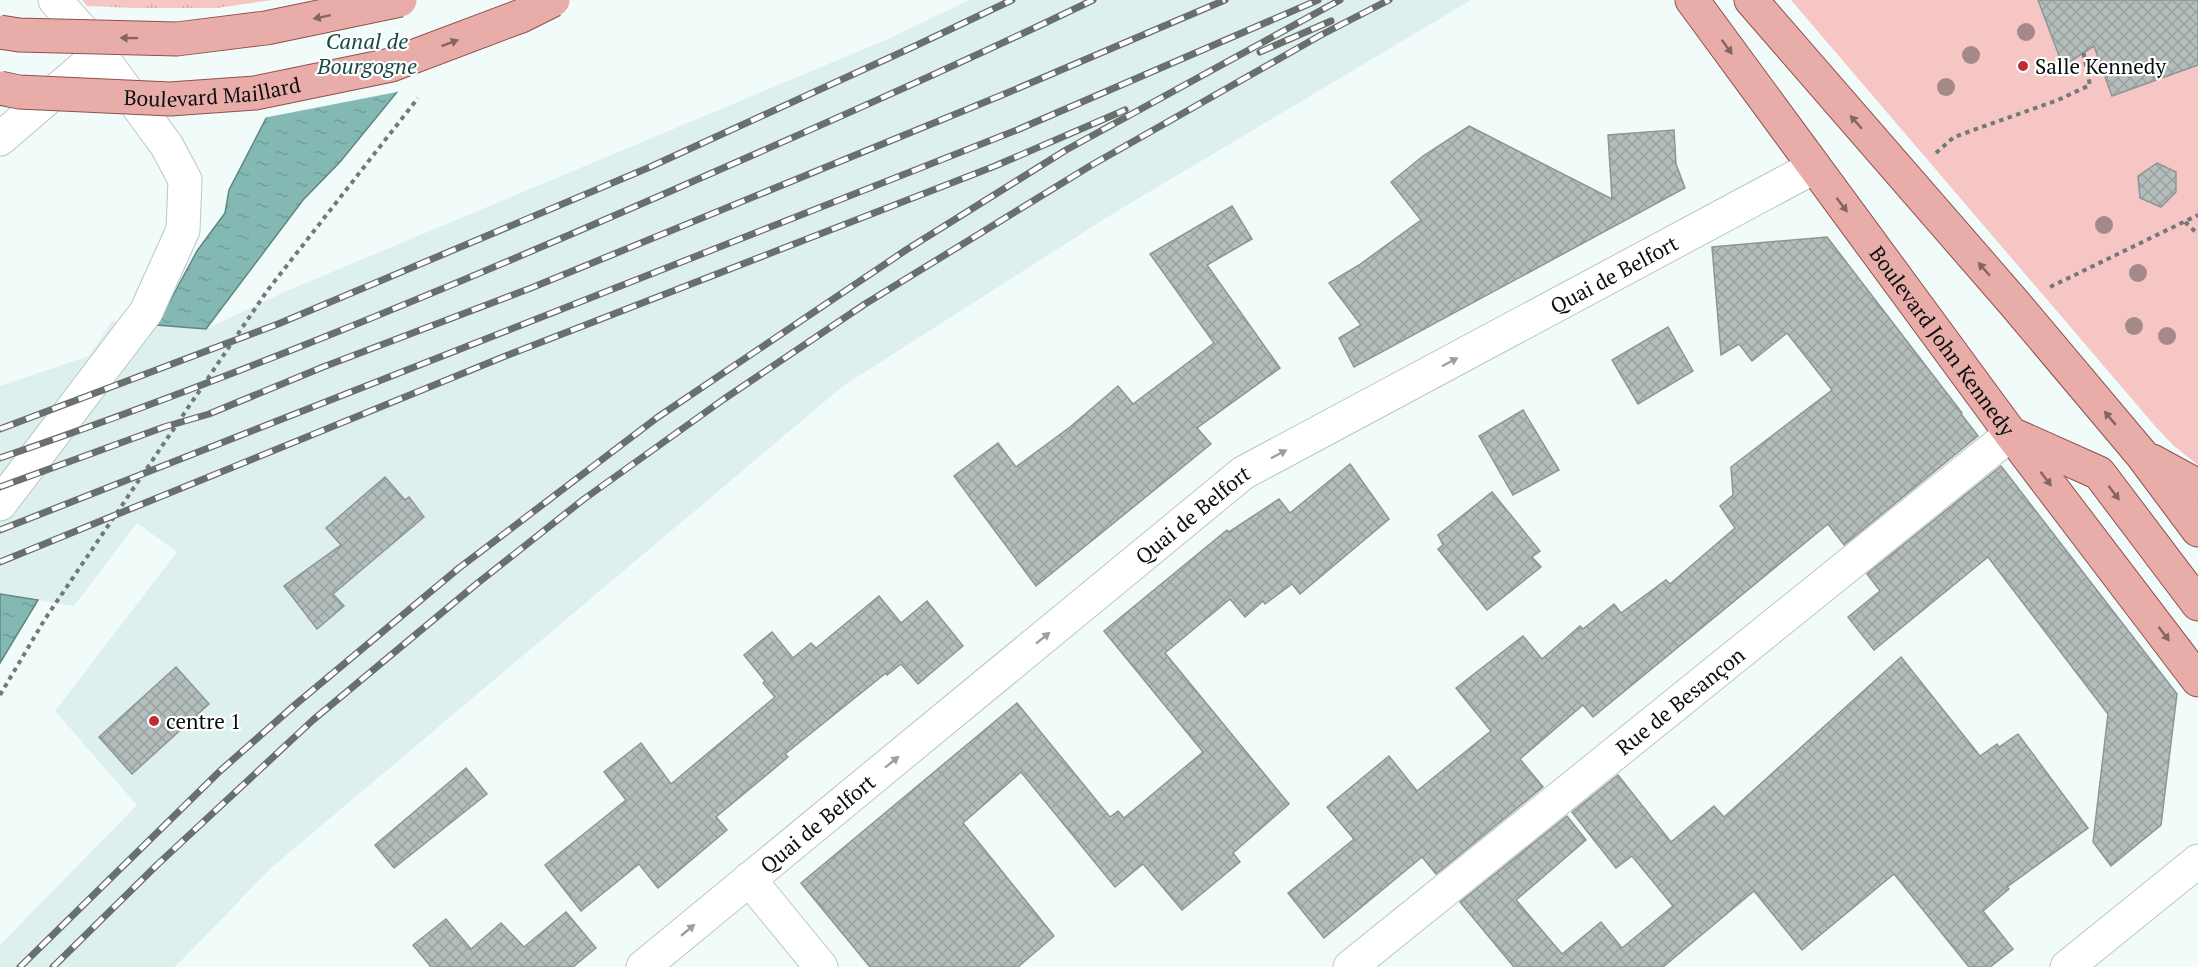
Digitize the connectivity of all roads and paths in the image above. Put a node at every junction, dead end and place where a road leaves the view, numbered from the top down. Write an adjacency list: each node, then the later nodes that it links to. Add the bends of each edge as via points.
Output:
1 (54, 0): 8 (street)
2 (400, 0): 6 (main road, one-way to 6, bridge, via 266,28 177,39)
3 (553, 0): 9 (main road, Boulevard Maillard, one-way to 3, bridge, via 170,99 255,93 391,65)
4 (1692, 0): 12 (main road, Boulevard John Kennedy, one-way to 12)
5 (1751, 0): 13 (main road, one-way to 5)
6 (0, 32)
7 (2083, 51): 13 (path, via 2090,85 1954,137)
8 (99, 54): 11 (street); 21 (street, via 167,146 185,180 183,230 146,312)
9 (0, 88)
10 (421, 94): 25 (path, via 267,291 45,619)
11 (0, 139)
12 (1814, 167): 18 (main road, Boulevard John Kennedy, one-way to 18); 27 (street, Quai de Belfort, one-way to 12, via 1243,473)
13 (1906, 180): 17 (main road, one-way to 13)
14 (2198, 215): 15 (path)
15 (2185, 222): 16 (path); 17 (path)
16 (2198, 234)
17 (2015, 304): 19 (main road, one-way to 17)
18 (2011, 434): 23 (main road, one-way to 23, via 2099,473); 24 (main road, Boulevard John Kennedy, one-way to 24); 30 (street, Rue de Besançon)
19 (2142, 455): 20 (main road); 22 (main road)
20 (2198, 486)
21 (0, 504)
22 (2198, 530)
23 (2198, 604)
24 (2198, 680)
25 (0, 695)
26 (2198, 861): 31 (street)
27 (750, 879): 28 (street, Quai de Belfort, one-way to 27); 29 (street)
28 (643, 967)
29 (821, 967)
30 (1350, 967)
31 (2067, 967)

